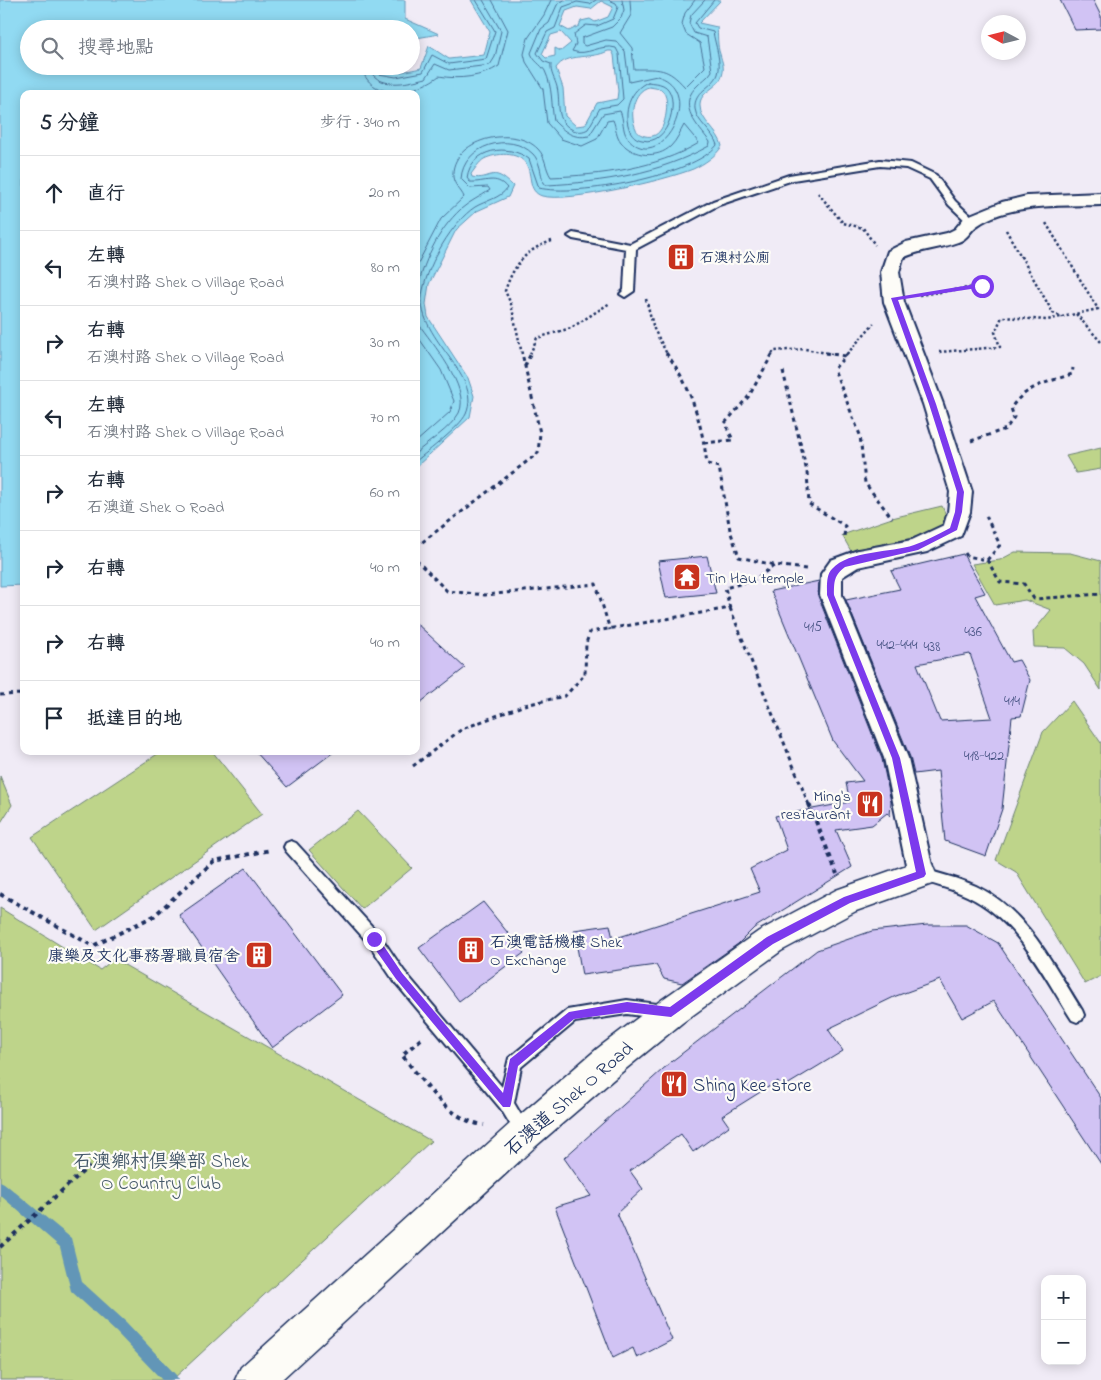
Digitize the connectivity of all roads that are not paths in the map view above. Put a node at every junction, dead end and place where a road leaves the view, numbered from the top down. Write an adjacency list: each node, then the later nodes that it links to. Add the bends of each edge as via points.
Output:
1 (1101, 199): 2 (street, via 1027,202)
2 (971, 221): 4 (lane, via 952,203 934,177 908,165 880,162 792,177 716,203); 7 (street, via 962,233 952,238 902,249 895,254 890,272 896,307 960,492 959,512 953,530 915,548 842,565 831,580 831,595 896,758)
3 (572, 236): 4 (lane)
4 (631, 247): 5 (lane, via 629,291)
5 (625, 294)
6 (291, 847): 10 (lane, via 374,939 399,976)
7 (921, 874): 8 (street, 石澳道 Shek O Road, via 847,900 770,940); 9 (lane, via 972,891 999,908 1023,932)
8 (671, 1012): 10 (lane, via 627,1007 572,1015 514,1063); 11 (street, 石澳道 Shek O Road)
9 (1076, 1015)
10 (506, 1104): 11 (lane)
11 (521, 1129): 12 (street, 石澳道 Shek O Road)
12 (254, 1380)

